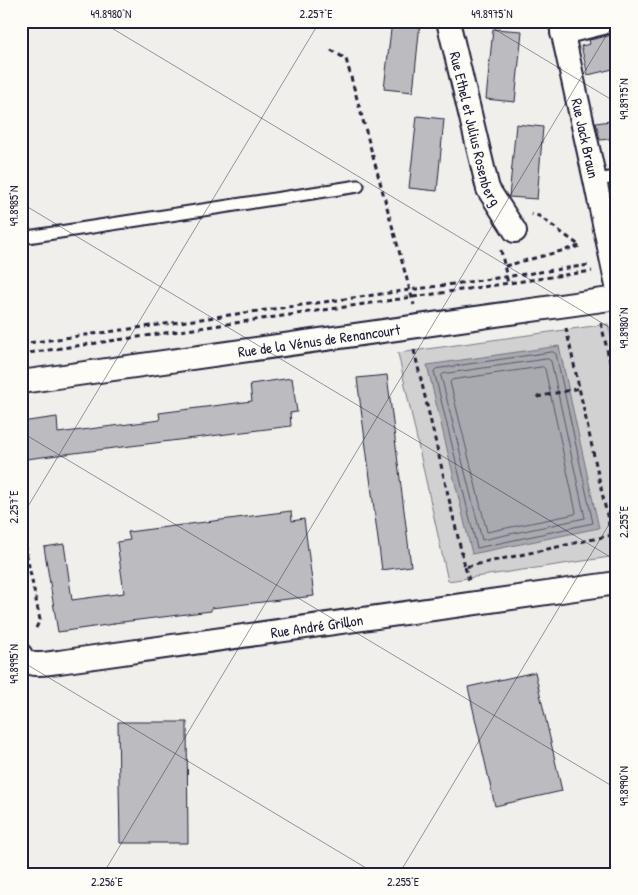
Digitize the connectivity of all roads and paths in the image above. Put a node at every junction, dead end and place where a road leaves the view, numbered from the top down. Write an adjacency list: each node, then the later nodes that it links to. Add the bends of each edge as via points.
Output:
1 (448, 21): 7 (street, Rue Ethel et Julius Rosenberg, via 488,189)
2 (610, 21): 3 (street)
3 (561, 27): 5 (street, Rue Jack Braun)
4 (331, 50): 14 (path, via 346,59)
5 (606, 179): 11 (street, Rue Jack Braun)
6 (358, 186): 9 (lane)
7 (502, 210): 8 (street, Rue Ethel et Julius Rosenberg); 10 (path, via 539,216 580,246)
8 (515, 231): 10 (path, via 501,248)
9 (21, 238)
10 (505, 266): 12 (path)
11 (614, 272): 12 (path); 13 (path)
12 (506, 276): 13 (path); 14 (path)
13 (508, 284): 15 (path)
14 (408, 290): 15 (path); 20 (path)
15 (412, 297): 18 (path); 21 (path)
16 (617, 298): 18 (street, Rue de la Vénus de Renancourt)
17 (600, 322): 24 (path)
18 (419, 326): 22 (street, Rue de la Vénus de Renancourt); 30 (path, via 413,347)
19 (566, 327): 23 (path)
20 (21, 344)
21 (21, 354)
22 (21, 382)
23 (580, 388): 25 (path); 28 (path)
24 (617, 394)
25 (537, 397)
26 (617, 463): 28 (path)
27 (21, 528): 33 (path, via 40,620)
28 (612, 534): 29 (path); 30 (path)
29 (617, 561)
30 (465, 566): 32 (path)
31 (617, 583): 34 (street, Rue André Grillon, via 59,662 33,664)
32 (470, 584)
33 (35, 630)
34 (21, 654)

